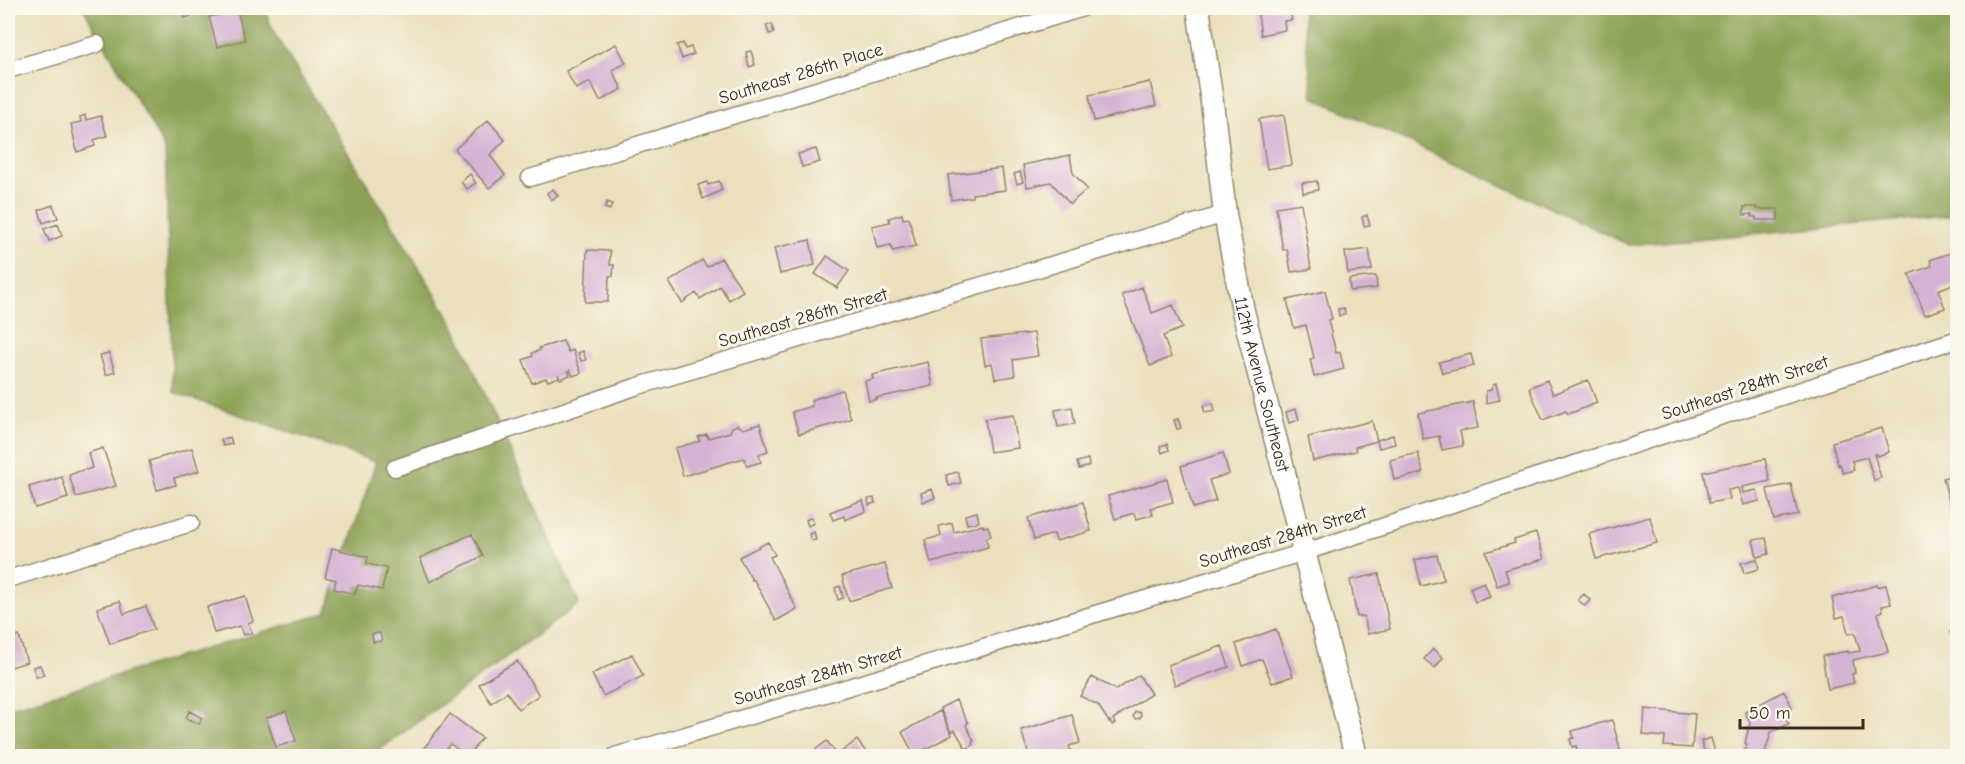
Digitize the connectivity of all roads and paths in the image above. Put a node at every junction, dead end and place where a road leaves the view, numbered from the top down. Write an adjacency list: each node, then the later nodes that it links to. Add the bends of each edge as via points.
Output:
1 (1083, 8): 5 (street, Southeast 286th Place)
2 (1198, 8): 6 (street, 112th Avenue Southeast)
3 (97, 44): 4 (street)
4 (8, 70)
5 (530, 178)
6 (1225, 214): 8 (street, Southeast 286th Street, via 635,387); 10 (street, 112th Avenue Southeast, via 1243,311)
7 (1958, 339): 10 (street, Southeast 284th Street)
8 (394, 468)
9 (191, 523): 11 (street)
10 (1305, 552): 12 (street, Southeast 284th Street); 13 (street, 112th Avenue Southeast)
11 (8, 579)
12 (615, 756)
13 (1356, 756)

